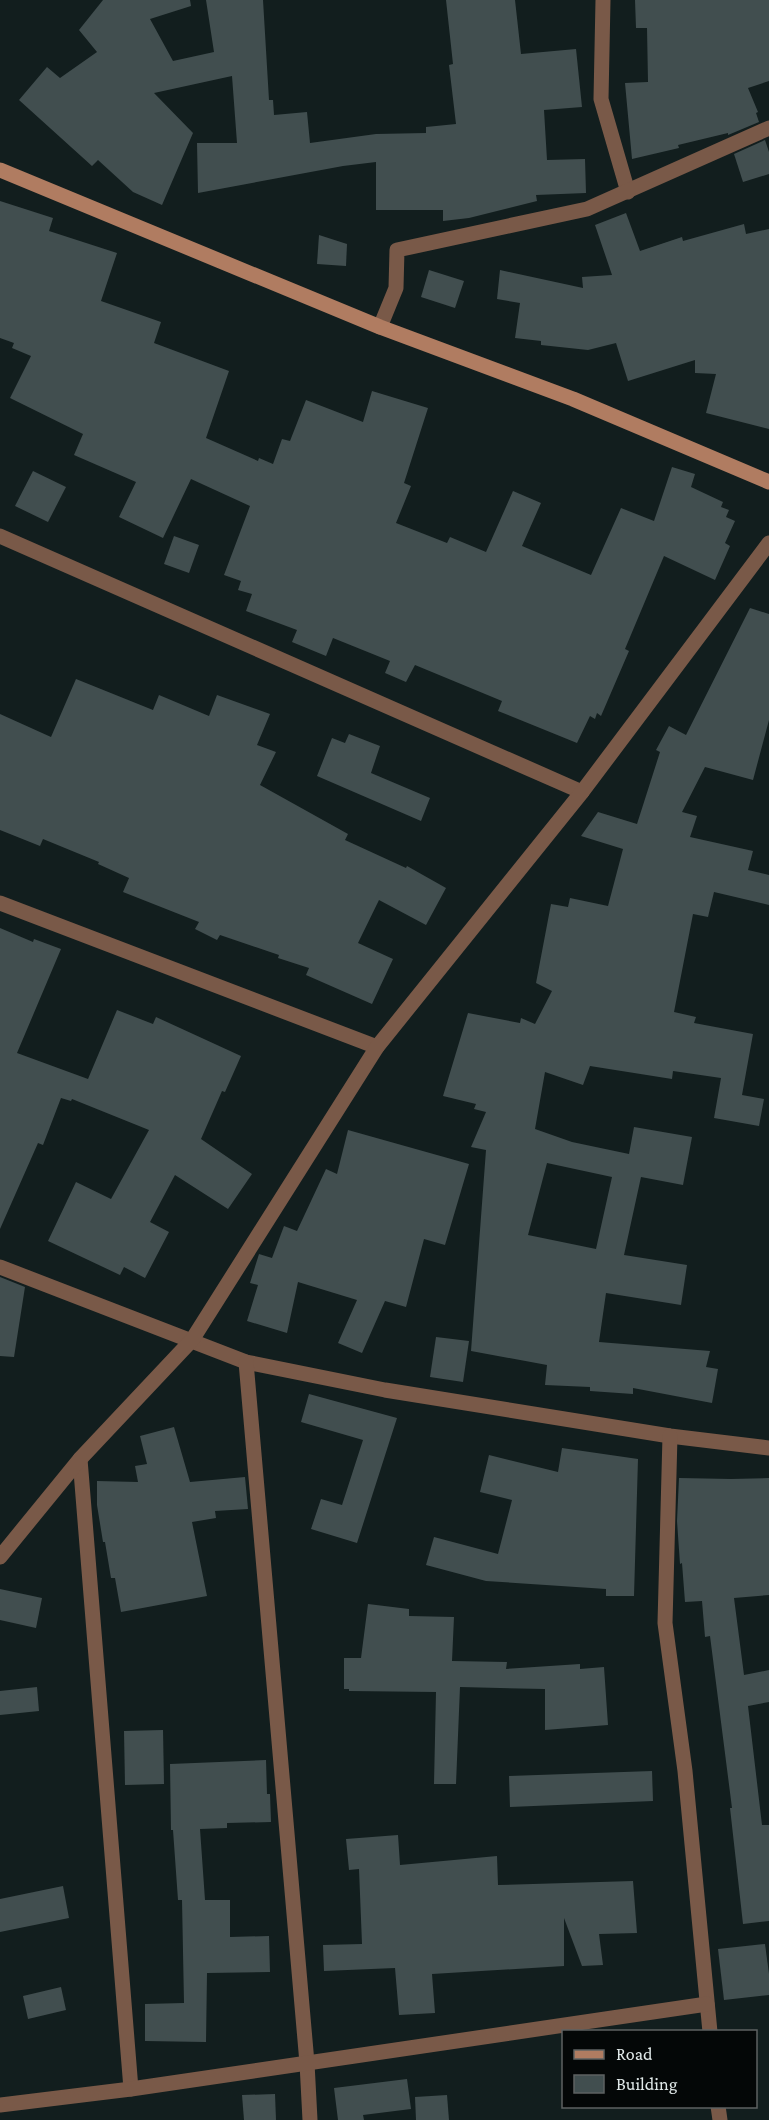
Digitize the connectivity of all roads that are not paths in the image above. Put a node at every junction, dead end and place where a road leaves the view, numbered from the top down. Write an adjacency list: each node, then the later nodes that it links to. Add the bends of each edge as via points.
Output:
1 (603, 0): 4 (street, via 601,99)
2 (769, 128): 4 (street)
3 (0, 170): 5 (street)
4 (628, 192): 5 (street, via 587,209 397,250 396,288)
5 (380, 327): 6 (street, via 573,399)
6 (769, 482)
7 (0, 536): 9 (street)
8 (769, 543): 9 (street)
9 (582, 792): 11 (street)
10 (0, 903): 11 (street)
11 (377, 1047): 13 (street)
12 (0, 1267): 13 (street)
13 (192, 1340): 14 (street); 17 (street)
14 (246, 1362): 15 (street, via 385,1390); 21 (street)
15 (670, 1436): 16 (street); 19 (street, via 665,1623 685,1772)
16 (769, 1448)
17 (80, 1459): 18 (street); 22 (street)
18 (0, 1557)
19 (707, 2004): 20 (street); 21 (street)
20 (710, 2030)
21 (307, 2063): 22 (street); 24 (street)
22 (131, 2089): 23 (street)
23 (0, 2104)
24 (310, 2120)

